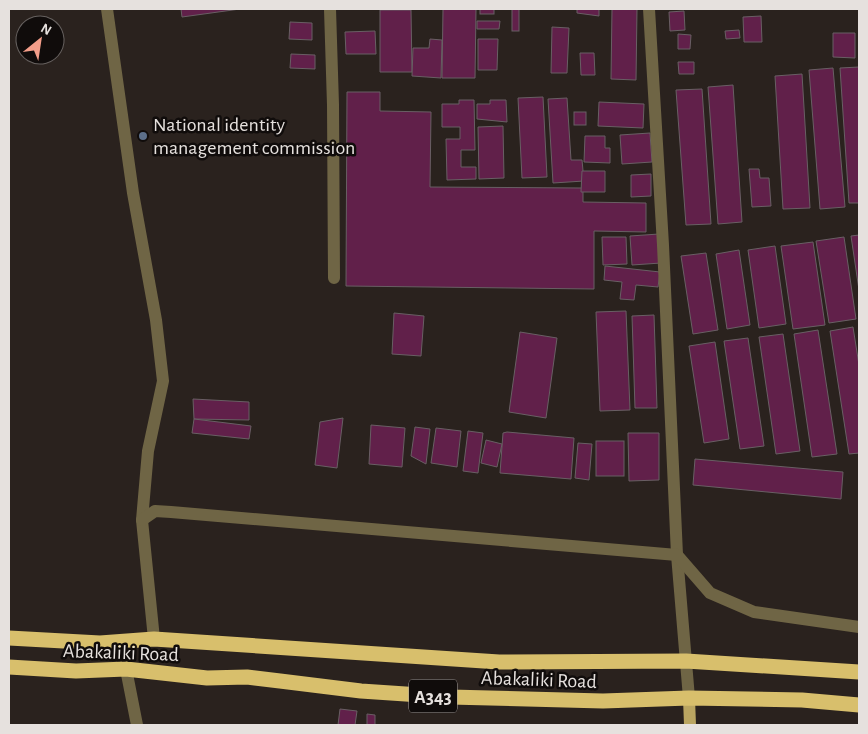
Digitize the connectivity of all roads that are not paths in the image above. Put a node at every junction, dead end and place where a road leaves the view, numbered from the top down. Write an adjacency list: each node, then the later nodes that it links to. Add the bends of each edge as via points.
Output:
1 (107, 9): 5 (street, via 163,381 148,452)
2 (330, 9): 4 (street)
3 (649, 9): 6 (street)
4 (334, 278)
5 (142, 520): 6 (street, via 155,511 171,512); 9 (street)
6 (677, 555): 7 (street, via 710,593 754,612); 10 (street)
7 (859, 627)
8 (9, 638): 9 (highway, Abakaliki Road / A343, via 100,643)
9 (154, 639): 10 (highway, Abakaliki Road / A343, via 499,662)
10 (686, 660): 13 (highway, Abakaliki Road / A343); 14 (street)
11 (9, 667): 12 (highway, Abakaliki Road / A343, via 76,671)
12 (126, 669): 14 (highway, Abakaliki Road / A343, via 450,697 603,701); 16 (street)
13 (859, 672)
14 (689, 698): 15 (highway, Abakaliki Road / A343); 17 (main road)
15 (859, 704)
16 (137, 725)
17 (690, 725)

